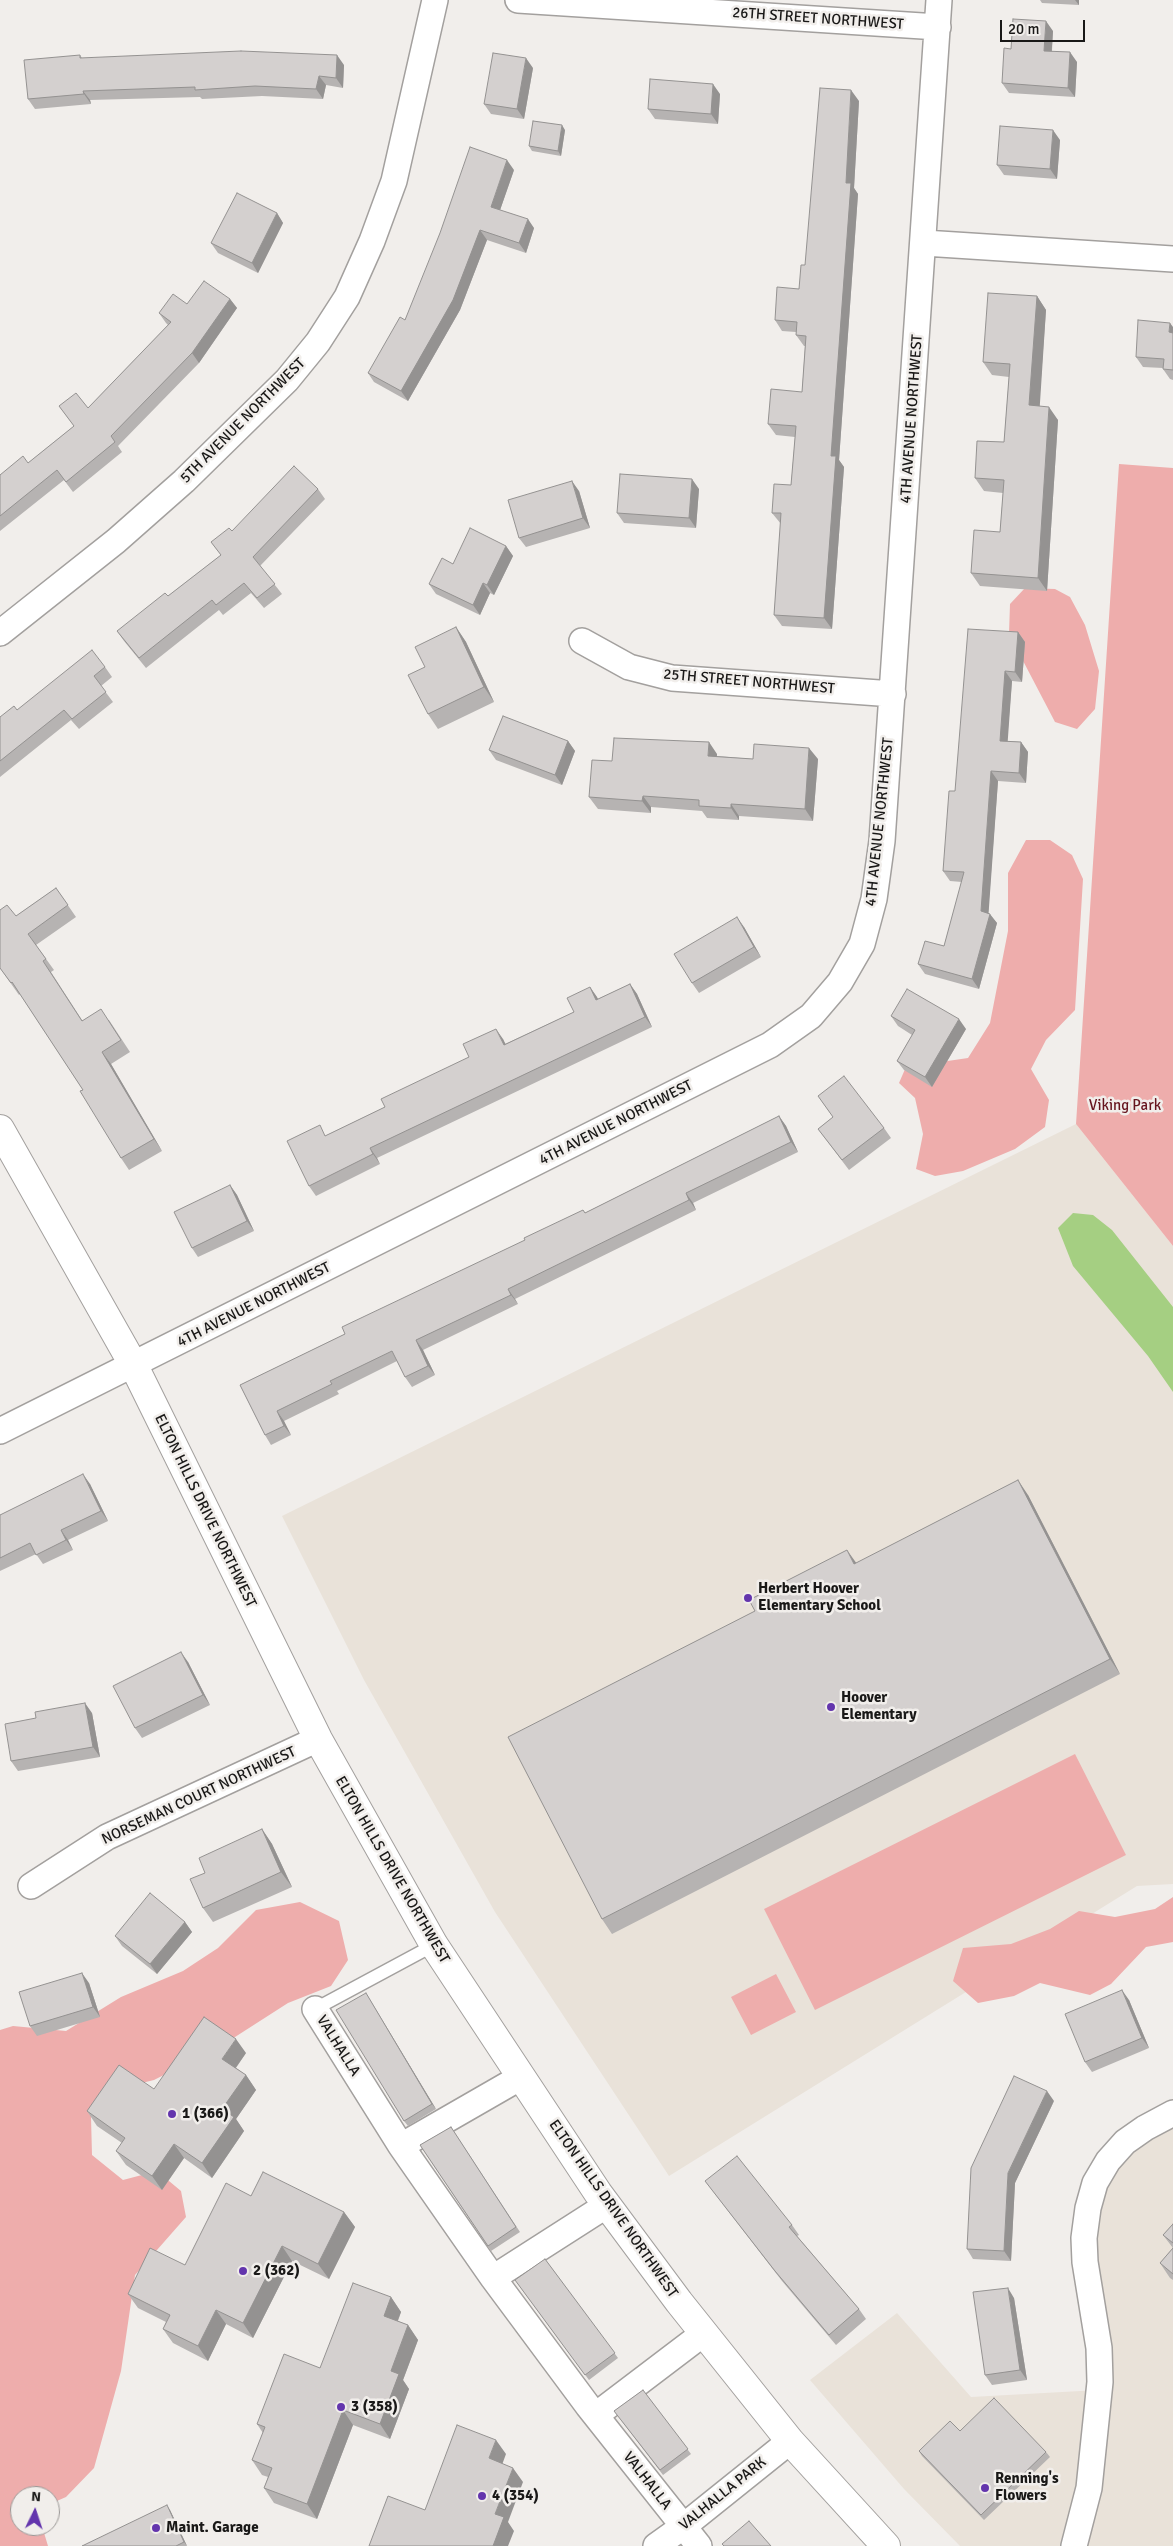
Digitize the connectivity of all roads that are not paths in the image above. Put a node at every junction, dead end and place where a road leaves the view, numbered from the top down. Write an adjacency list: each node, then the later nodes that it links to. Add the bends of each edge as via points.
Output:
1 (435, 0): 7 (street, 5TH AVENUE NORTHWEST, via 394,181 347,297 318,342 287,380 184,481 116,541)
2 (518, 0): 4 (street, 26TH STREET NORTHWEST)
3 (939, 0): 4 (street, 4TH AVENUE NORTHWEST)
4 (938, 27): 5 (street, 4TH AVENUE NORTHWEST)
5 (924, 243): 6 (street); 9 (street, 4TH AVENUE NORTHWEST)
6 (1173, 259)
7 (0, 633)
8 (582, 642): 9 (street, 25TH STREET NORTHWEST, via 629,668 672,678)
9 (893, 694): 11 (street, 4TH AVENUE NORTHWEST, via 882,842 874,899 862,944 840,982 811,1016 770,1045)
10 (0, 1129): 11 (main road, ELTON HILLS DRIVE NORTHWEST)
11 (134, 1366): 12 (street, 4TH AVENUE NORTHWEST); 13 (main road, ELTON HILLS DRIVE NORTHWEST)
12 (0, 1431)
13 (318, 1739): 14 (street, NORSEMAN COURT NORTHWEST, via 107,1837); 15 (main road, ELTON HILLS DRIVE NORTHWEST)
14 (31, 1886)
15 (434, 1945): 16 (lane, VALHALLA); 17 (main road, ELTON HILLS DRIVE NORTHWEST)
16 (315, 2009): 19 (street, VALHALLA)
17 (521, 2077): 19 (street); 20 (main road, ELTON HILLS DRIVE NORTHWEST)
18 (1173, 2113): 29 (street, via 1126,2142 1108,2161 1095,2183 1088,2208 1085,2262 1099,2348 1100,2382 1089,2488)
19 (401, 2146): 21 (street, VALHALLA)
20 (607, 2205): 21 (street); 22 (main road, ELTON HILLS DRIVE NORTHWEST)
21 (493, 2278): 23 (street, VALHALLA)
22 (704, 2333): 23 (street); 24 (main road, ELTON HILLS DRIVE NORTHWEST)
23 (596, 2415): 25 (street, VALHALLA)
24 (790, 2442): 25 (street, VALHALLA PARK); 28 (main road, ELTON HILLS DRIVE NORTHWEST)
25 (684, 2526): 26 (street, VALHALLA PARK); 27 (street, VALHALLA)
26 (656, 2546)
27 (699, 2546)
28 (886, 2546)
29 (1074, 2546)

